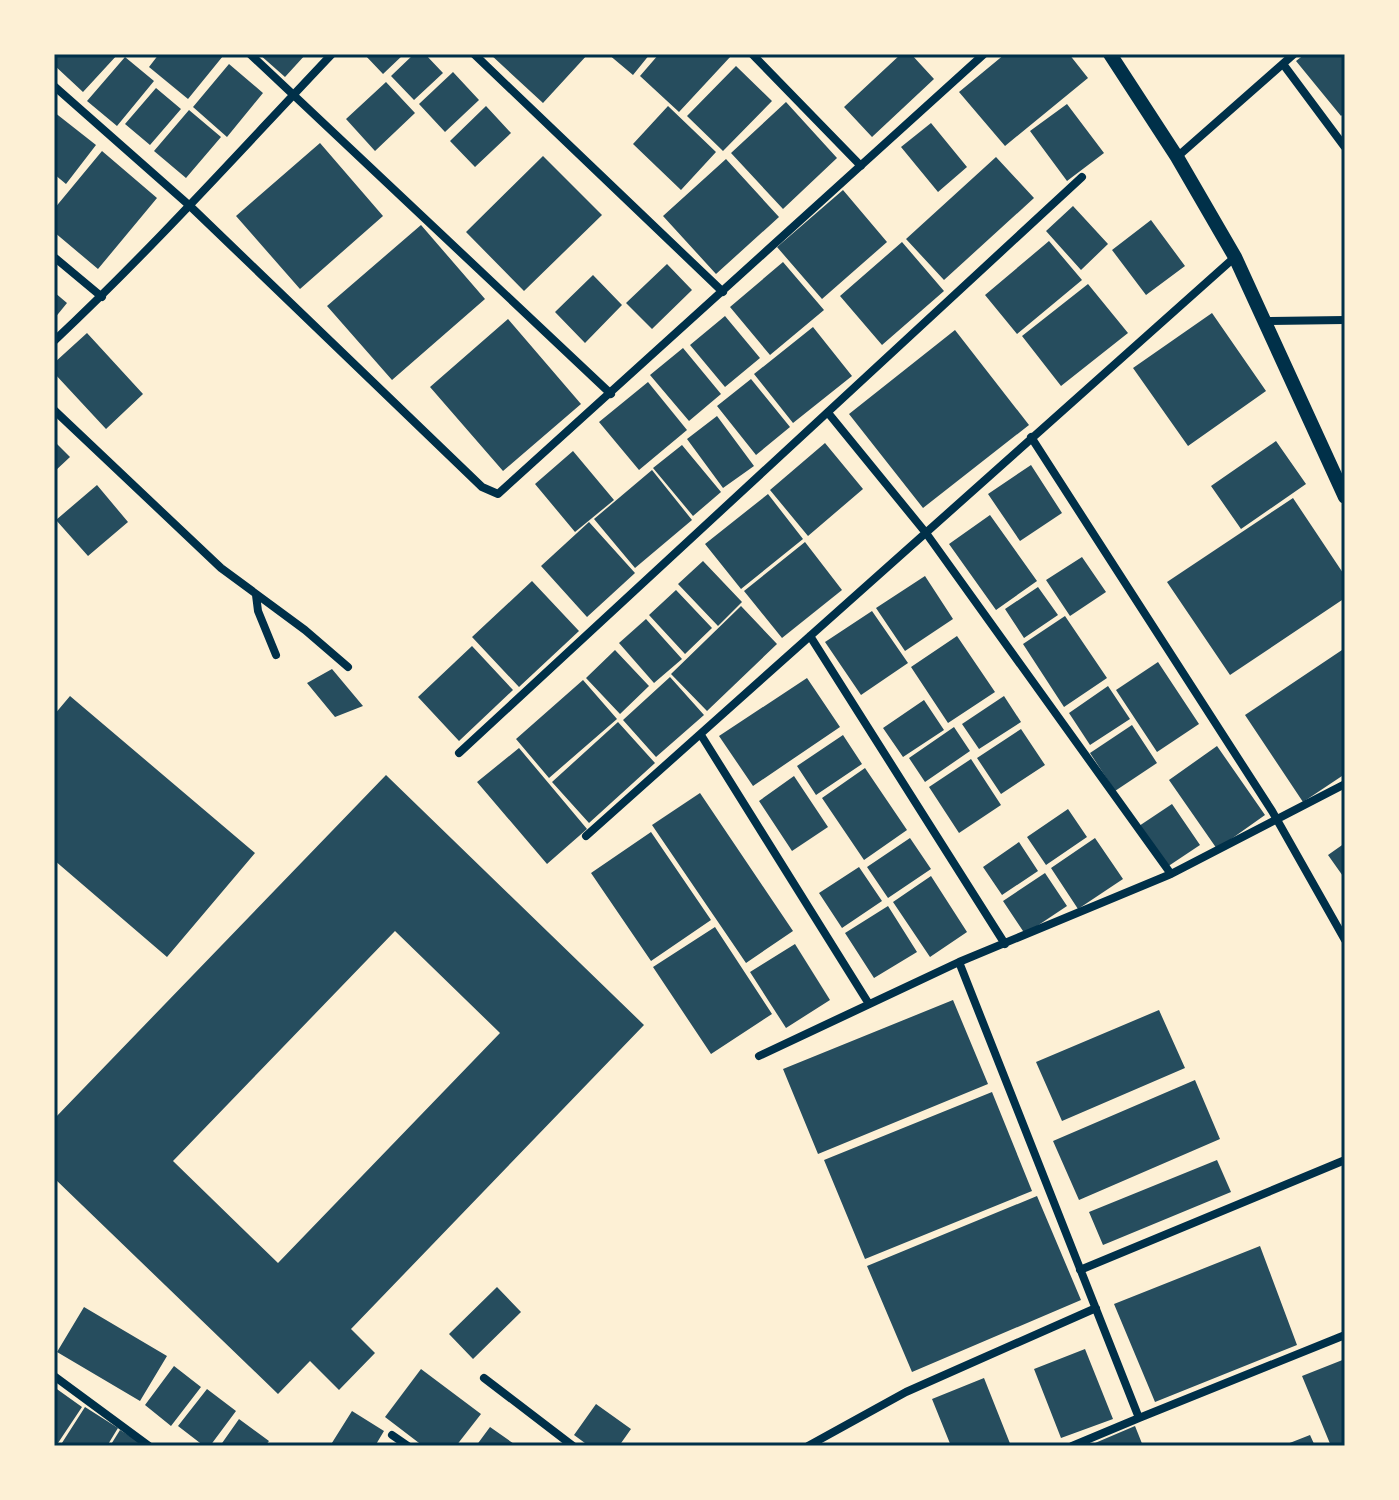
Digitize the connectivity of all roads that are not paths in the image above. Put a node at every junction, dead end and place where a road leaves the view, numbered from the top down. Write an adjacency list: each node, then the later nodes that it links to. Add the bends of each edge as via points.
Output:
1 (250, 54): 10 (street)
2 (332, 54): 10 (street)
3 (474, 54): 18 (street)
4 (752, 54): 13 (street)
5 (984, 54): 13 (street)
6 (1110, 54): 12 (street)
7 (1294, 54): 8 (street)
8 (1283, 64): 11 (street); 12 (street)
9 (54, 86): 15 (street)
10 (294, 93): 15 (street); 23 (street)
11 (1344, 146)
12 (1177, 157): 17 (street)
13 (861, 166): 18 (street)
14 (1082, 177): 25 (street)
15 (190, 206): 19 (street); 23 (street, via 482,487 498,494)
16 (54, 257): 19 (street)
17 (1235, 257): 21 (street); 26 (street)
18 (723, 292): 23 (street)
19 (102, 297): 22 (street)
20 (1345, 320): 21 (street)
21 (1265, 321): 27 (street)
22 (54, 341)
23 (611, 394)
24 (54, 410): 29 (street)
25 (829, 414): 28 (street); 34 (street)
26 (1031, 437): 28 (street); 36 (street)
27 (1345, 497)
28 (926, 533): 30 (street); 38 (street)
29 (256, 595): 31 (street); 32 (street)
30 (810, 636): 33 (street); 40 (street)
31 (276, 655)
32 (348, 667)
33 (701, 735): 37 (street); 42 (street)
34 (459, 753)
35 (1345, 784): 36 (street)
36 (1276, 819): 38 (street); 39 (street)
37 (586, 836)
38 (1171, 874): 40 (street)
39 (1345, 940)
40 (1005, 944): 41 (street)
41 (959, 962): 42 (street); 45 (street)
42 (869, 1004): 43 (street)
43 (759, 1056)
44 (1345, 1160): 45 (street)
45 (1080, 1270): 46 (street)
46 (1096, 1308): 50 (street); 55 (street, via 906,1392)
47 (1345, 1335): 50 (street)
48 (54, 1376): 52 (street)
49 (484, 1378): 54 (street)
50 (1139, 1418): 56 (street)
51 (392, 1435): 53 (street)
52 (149, 1446)
53 (408, 1446)
54 (573, 1446)
55 (808, 1446)
56 (1072, 1446)

